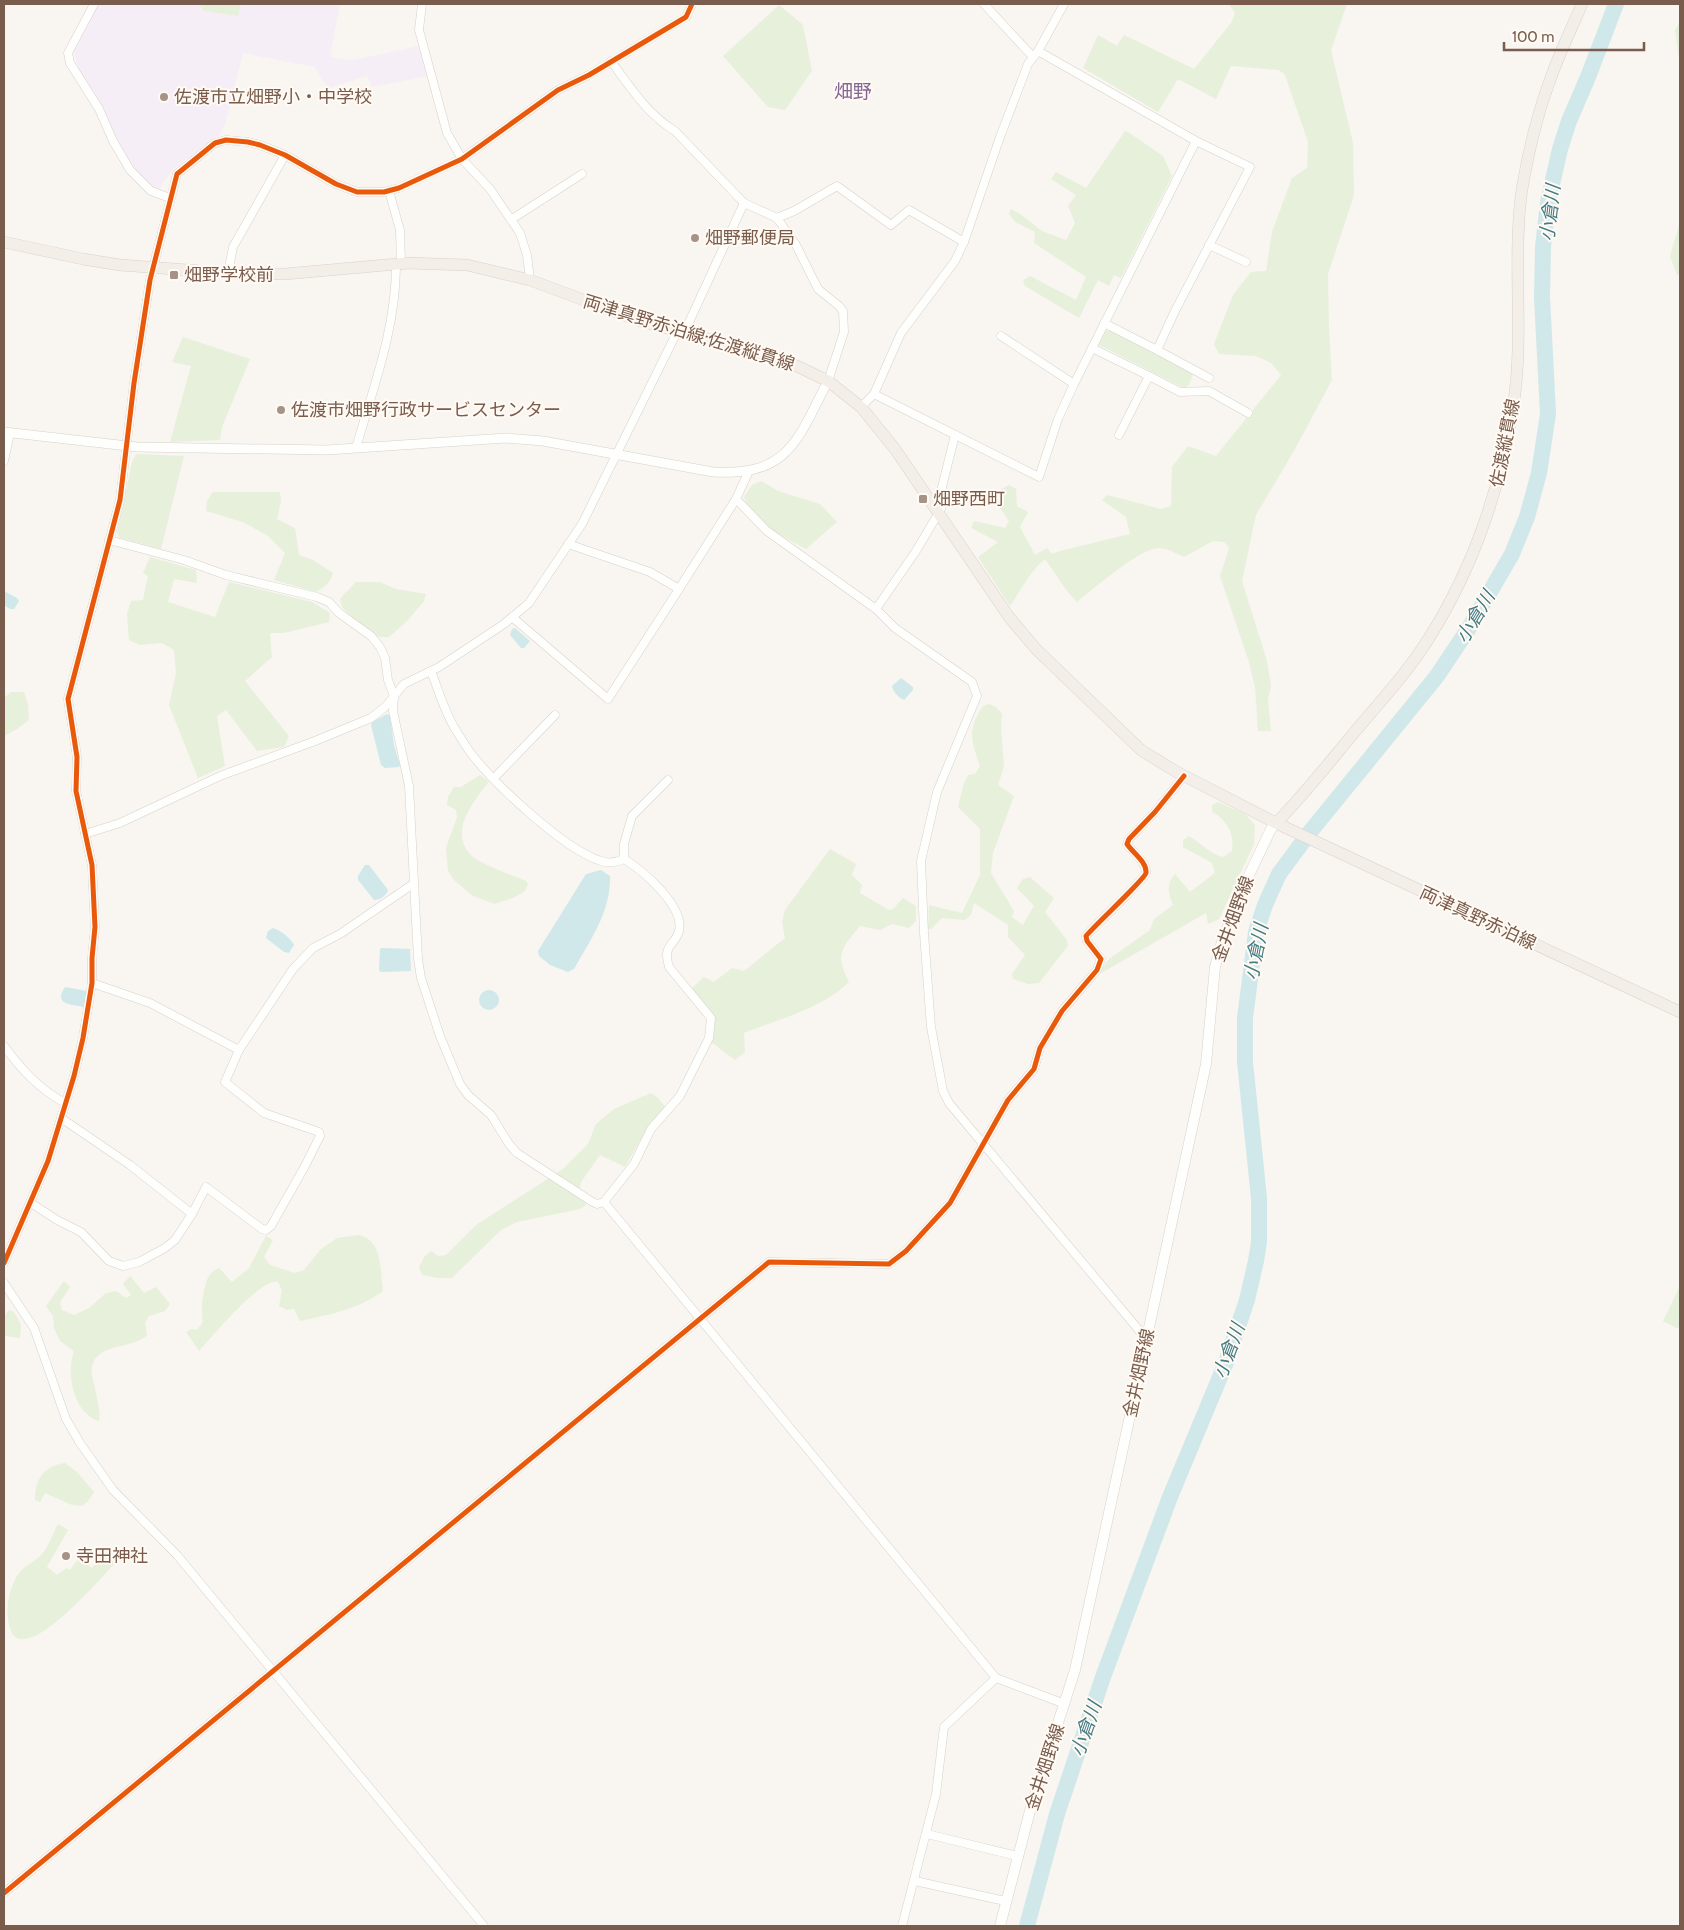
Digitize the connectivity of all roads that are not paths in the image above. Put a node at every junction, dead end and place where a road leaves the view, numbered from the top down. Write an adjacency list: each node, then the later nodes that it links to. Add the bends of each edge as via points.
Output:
1 (94, 4): 14 (street, via 68,54 70,63 99,108 130,170 151,191)
2 (422, 4): 11 (street, via 419,30 436,100 447,133)
3 (692, 4): 8 (street, via 686,17)
4 (984, 4): 7 (street)
5 (1064, 4): 7 (street)
6 (1582, 4): 59 (main road, 佐渡縦貫線, via 1548,84 1522,189 1514,399 1494,495 1457,588 1429,639)
7 (1035, 54): 9 (street); 19 (street, via 1028,64 1000,138)
8 (611, 61): 11 (street, via 558,90); 15 (street, via 643,105 675,131)
9 (1196, 141): 20 (street, via 1250,167); 26 (street)
10 (285, 155): 13 (street, via 357,192); 14 (street, via 248,142 226,140 214,144 177,174); 24 (street, via 233,248)
11 (462, 159): 13 (street); 17 (street)
12 (582, 174): 17 (street)
13 (389, 191): 22 (street, via 400,230)
14 (170, 198): 23 (street)
15 (744, 203): 16 (street); 27 (street)
16 (777, 218): 19 (street, via 837,186 891,225 909,210); 33 (street, via 796,245 818,289 843,311 844,332)
17 (512, 219): 25 (street, via 528,255)
18 (4, 242): 23 (main road, 両津真野赤泊線;佐渡縦貫線, via 83,260)
19 (964, 242): 35 (street, via 945,276 901,333)
20 (1209, 246): 21 (street); 30 (street, via 1174,310)
21 (1246, 262)
22 (398, 265): 24 (main road, 両津真野赤泊線;佐渡縦貫線, via 285,274); 25 (main road, 両津真野赤泊線;佐渡縦貫線, via 467,265); 42 (street, via 390,332)
23 (152, 267): 24 (main road, 両津真野赤泊線;佐渡縦貫線); 41 (street)
24 (228, 273)
25 (530, 280): 27 (main road, 両津真野赤泊線;佐渡縦貫線)
26 (1104, 323): 29 (street); 30 (street)
27 (681, 333): 33 (main road, 両津真野赤泊線;佐渡縦貫線, via 776,357); 43 (street)
28 (1001, 336): 34 (street)
29 (1092, 348): 31 (street); 34 (street)
30 (1157, 350): 32 (street)
31 (1149, 376): 37 (street, via 1180,392 1209,392); 40 (street)
32 (1209, 378)
33 (828, 381): 36 (main road, 両津真野赤泊線;佐渡縦貫線); 45 (street, via 789,450 778,460)
34 (1074, 384): 39 (street, via 1058,419 1039,477)
35 (874, 394): 36 (street); 39 (street)
36 (861, 407): 47 (main road, 両津真野赤泊線;佐渡縦貫線, via 895,449)
37 (1248, 413)
38 (7, 432): 41 (street); 44 (street)
39 (955, 435): 47 (street)
40 (1118, 435)
41 (127, 446): 42 (street); 48 (street, via 120,500)
42 (356, 448): 43 (street, via 506,438)
43 (616, 454): 45 (street, via 713,472); 49 (street, via 582,524)
44 (4, 461)
45 (749, 471): 46 (street)
46 (736, 499): 50 (street); 51 (street, via 767,531)
47 (939, 514): 51 (street); 56 (main road, 両津真野赤泊線;佐渡縦貫線, via 1023,634 1124,735 1154,759)
48 (109, 540): 54 (street, via 226,575 317,596 329,602 380,647); 60 (street, via 68,699 77,757 76,792)
49 (568, 544): 50 (street, via 650,572); 52 (street, via 529,603)
50 (679, 589): 52 (street, via 608,699)
51 (876, 608): 69 (street, via 895,628 972,682 975,688 976,696 940,784 921,861 931,1027 943,1091 949,1103)
52 (512, 617): 53 (street)
53 (431, 670): 54 (street, via 404,684); 57 (street, via 453,726)
54 (394, 696): 60 (street, via 371,718 220,776 120,823); 62 (street, via 393,711 409,786)
55 (555, 715): 57 (street)
56 (1184, 776): 59 (main road, 両津真野赤泊線;佐渡縦貫線); 69 (street, via 1129,839 1127,844 1144,865 1144,879 1086,936 1101,959 1100,964 1062,1010 1040,1048 1034,1069 1008,1100)
57 (494, 778): 61 (street, via 541,822 573,846 607,863)
58 (668, 780): 61 (street, via 632,816 624,844)
59 (1280, 825): 64 (main road, 両津真野赤泊線); 76 (main road, 金井畑野線, via 1270,830 1241,892 1215,967 1206,1064)
60 (85, 834): 63 (street, via 92,865 95,927)
61 (624, 859): 70 (street, via 647,876 670,902 679,924 666,959 711,1018 711,1028 680,1096 651,1129 634,1164)
62 (413, 884): 66 (street, via 340,934 313,948 293,969); 70 (street, via 421,978 460,1084 491,1115 517,1153 591,1201 597,1204)
63 (92, 983): 66 (street, via 150,1003); 67 (street, via 83,1038)
64 (1680, 1012)
65 (4, 1046): 67 (street, via 22,1071 51,1096)
66 (239, 1050): 72 (street, via 225,1082 264,1113 319,1132 320,1136 266,1230 206,1187)
67 (65, 1103): 68 (street)
68 (61, 1118): 71 (street); 72 (street, via 130,1165)
69 (984, 1143): 75 (street, via 950,1203 906,1251 889,1264 769,1262); 76 (street, via 1143,1335)
70 (604, 1202): 75 (street)
71 (31, 1203): 72 (street, via 81,1232 109,1261 123,1266 139,1262 165,1248 175,1240); 73 (street)
72 (192, 1214)
73 (4, 1262)
74 (4, 1283): 77 (street, via 34,1328 66,1419 96,1467 113,1490 178,1555)
75 (700, 1318): 77 (street); 78 (street)
76 (1147, 1335): 79 (main road, 金井畑野線)
77 (273, 1670): 83 (street); 85 (street)
78 (996, 1678): 79 (street); 80 (street, via 944,1727 936,1794)
79 (1065, 1704): 81 (main road, 金井畑野線)
80 (927, 1834): 81 (street); 82 (street)
81 (1017, 1856): 84 (main road, 金井畑野線)
82 (915, 1882): 84 (street); 86 (street)
83 (4, 1893)
84 (1005, 1901): 87 (main road, 金井畑野線)
85 (484, 1926)
86 (903, 1926)
87 (1000, 1926)

